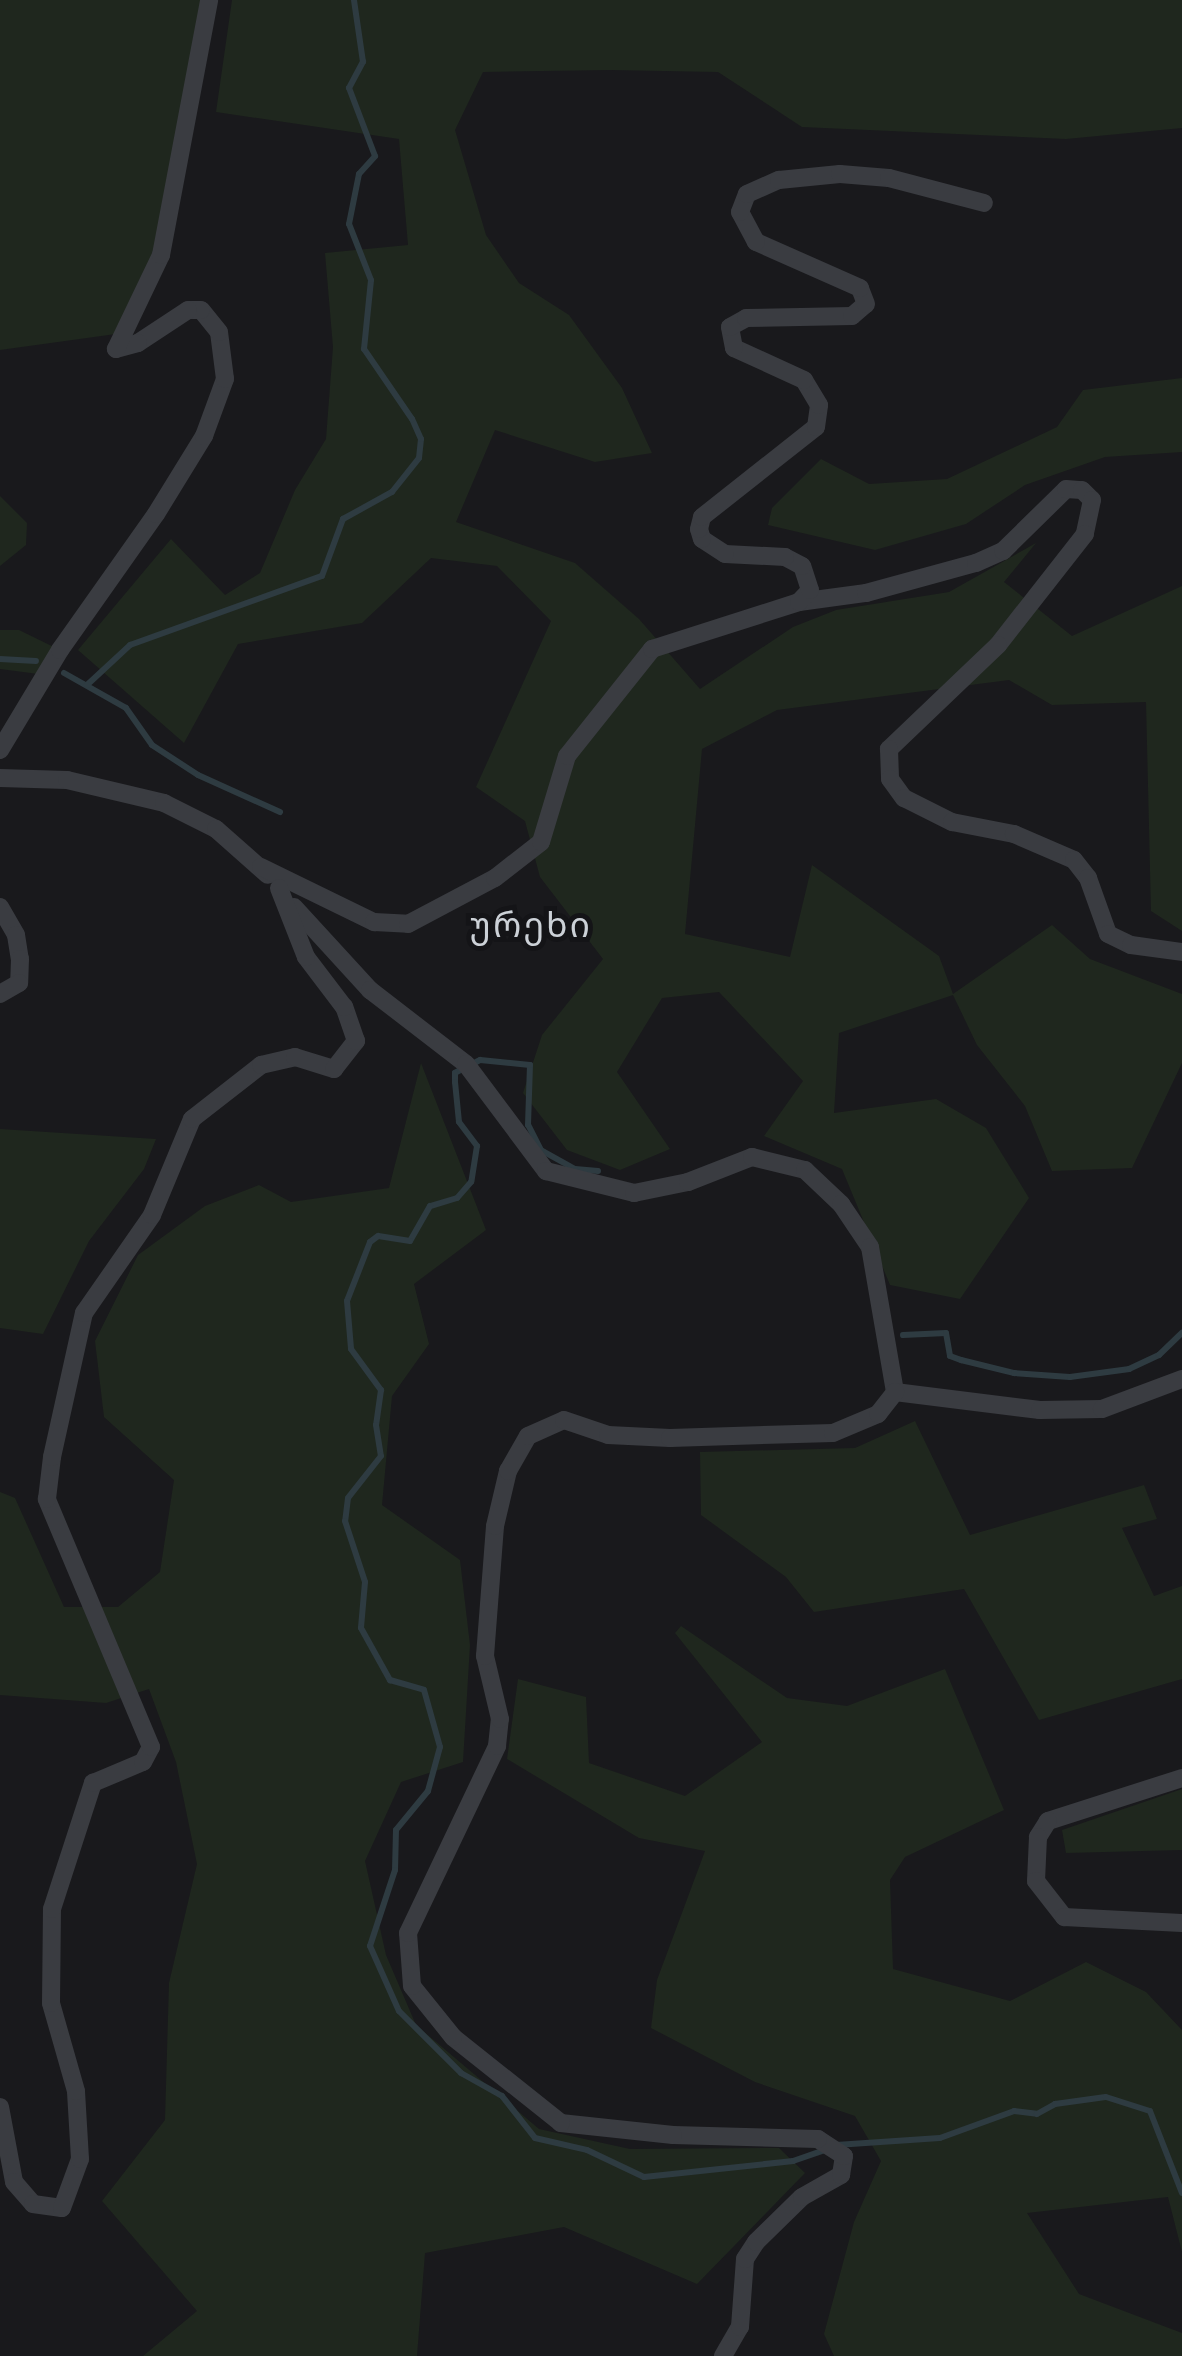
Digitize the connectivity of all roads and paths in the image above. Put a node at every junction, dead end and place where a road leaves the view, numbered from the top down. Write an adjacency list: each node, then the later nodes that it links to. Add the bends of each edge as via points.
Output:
1 (209, 0): 4 (street, via 161,255 116,349 138,343 188,310 201,310 218,332 225,379 204,436)
2 (984, 204): 3 (street, via 889,178 840,174 780,180 747,194 740,212 756,242 860,288 866,304 852,316 746,318 730,327 734,348 804,380 819,405 816,427 702,516 699,529 702,540 725,554 785,557 802,566 810,590)
3 (798, 602): 6 (street, via 652,648 567,756 541,842 495,878 408,924 374,922); 9 (street, via 866,593 976,563 1003,550 1066,489 1092,500 1085,534 998,645 889,749 890,780 904,798 952,822 1014,834 1074,860 1088,878 1108,934 1131,945)
4 (0, 750)
5 (0, 778): 6 (street, via 68,780 164,803 216,829)
6 (261, 867): 7 (street)
7 (280, 888): 12 (street, via 370,990 466,1064 546,1171 634,1193 688,1182 752,1156 806,1170 841,1204 870,1248); 15 (street, via 306,957 344,1007 356,1041 334,1069 295,1057 261,1065 192,1119 152,1215 84,1313 52,1456 47,1499 150,1748 143,1762 93,1783 52,1909 51,2002 76,2092 80,2160 62,2208 33,2204 14,2182)
8 (0, 908): 10 (street, via 16,935 20,959 19,983)
9 (1182, 952)
10 (0, 994)
11 (1182, 1379): 12 (street, via 1102,1410 1040,1410)
12 (894, 1392): 16 (street, via 878,1414 833,1433 670,1438 608,1435 564,1420 528,1436 508,1471 495,1526 485,1656 500,1719 498,1746 408,1933 412,1986 452,2037 561,2123 673,2135 818,2138 844,2156 841,2175 802,2197 745,2260 740,2328)
13 (1182, 1778): 14 (street, via 1048,1821 1038,1837 1036,1882 1064,1917)
14 (1182, 1923)
15 (0, 2107)
16 (723, 2356)

